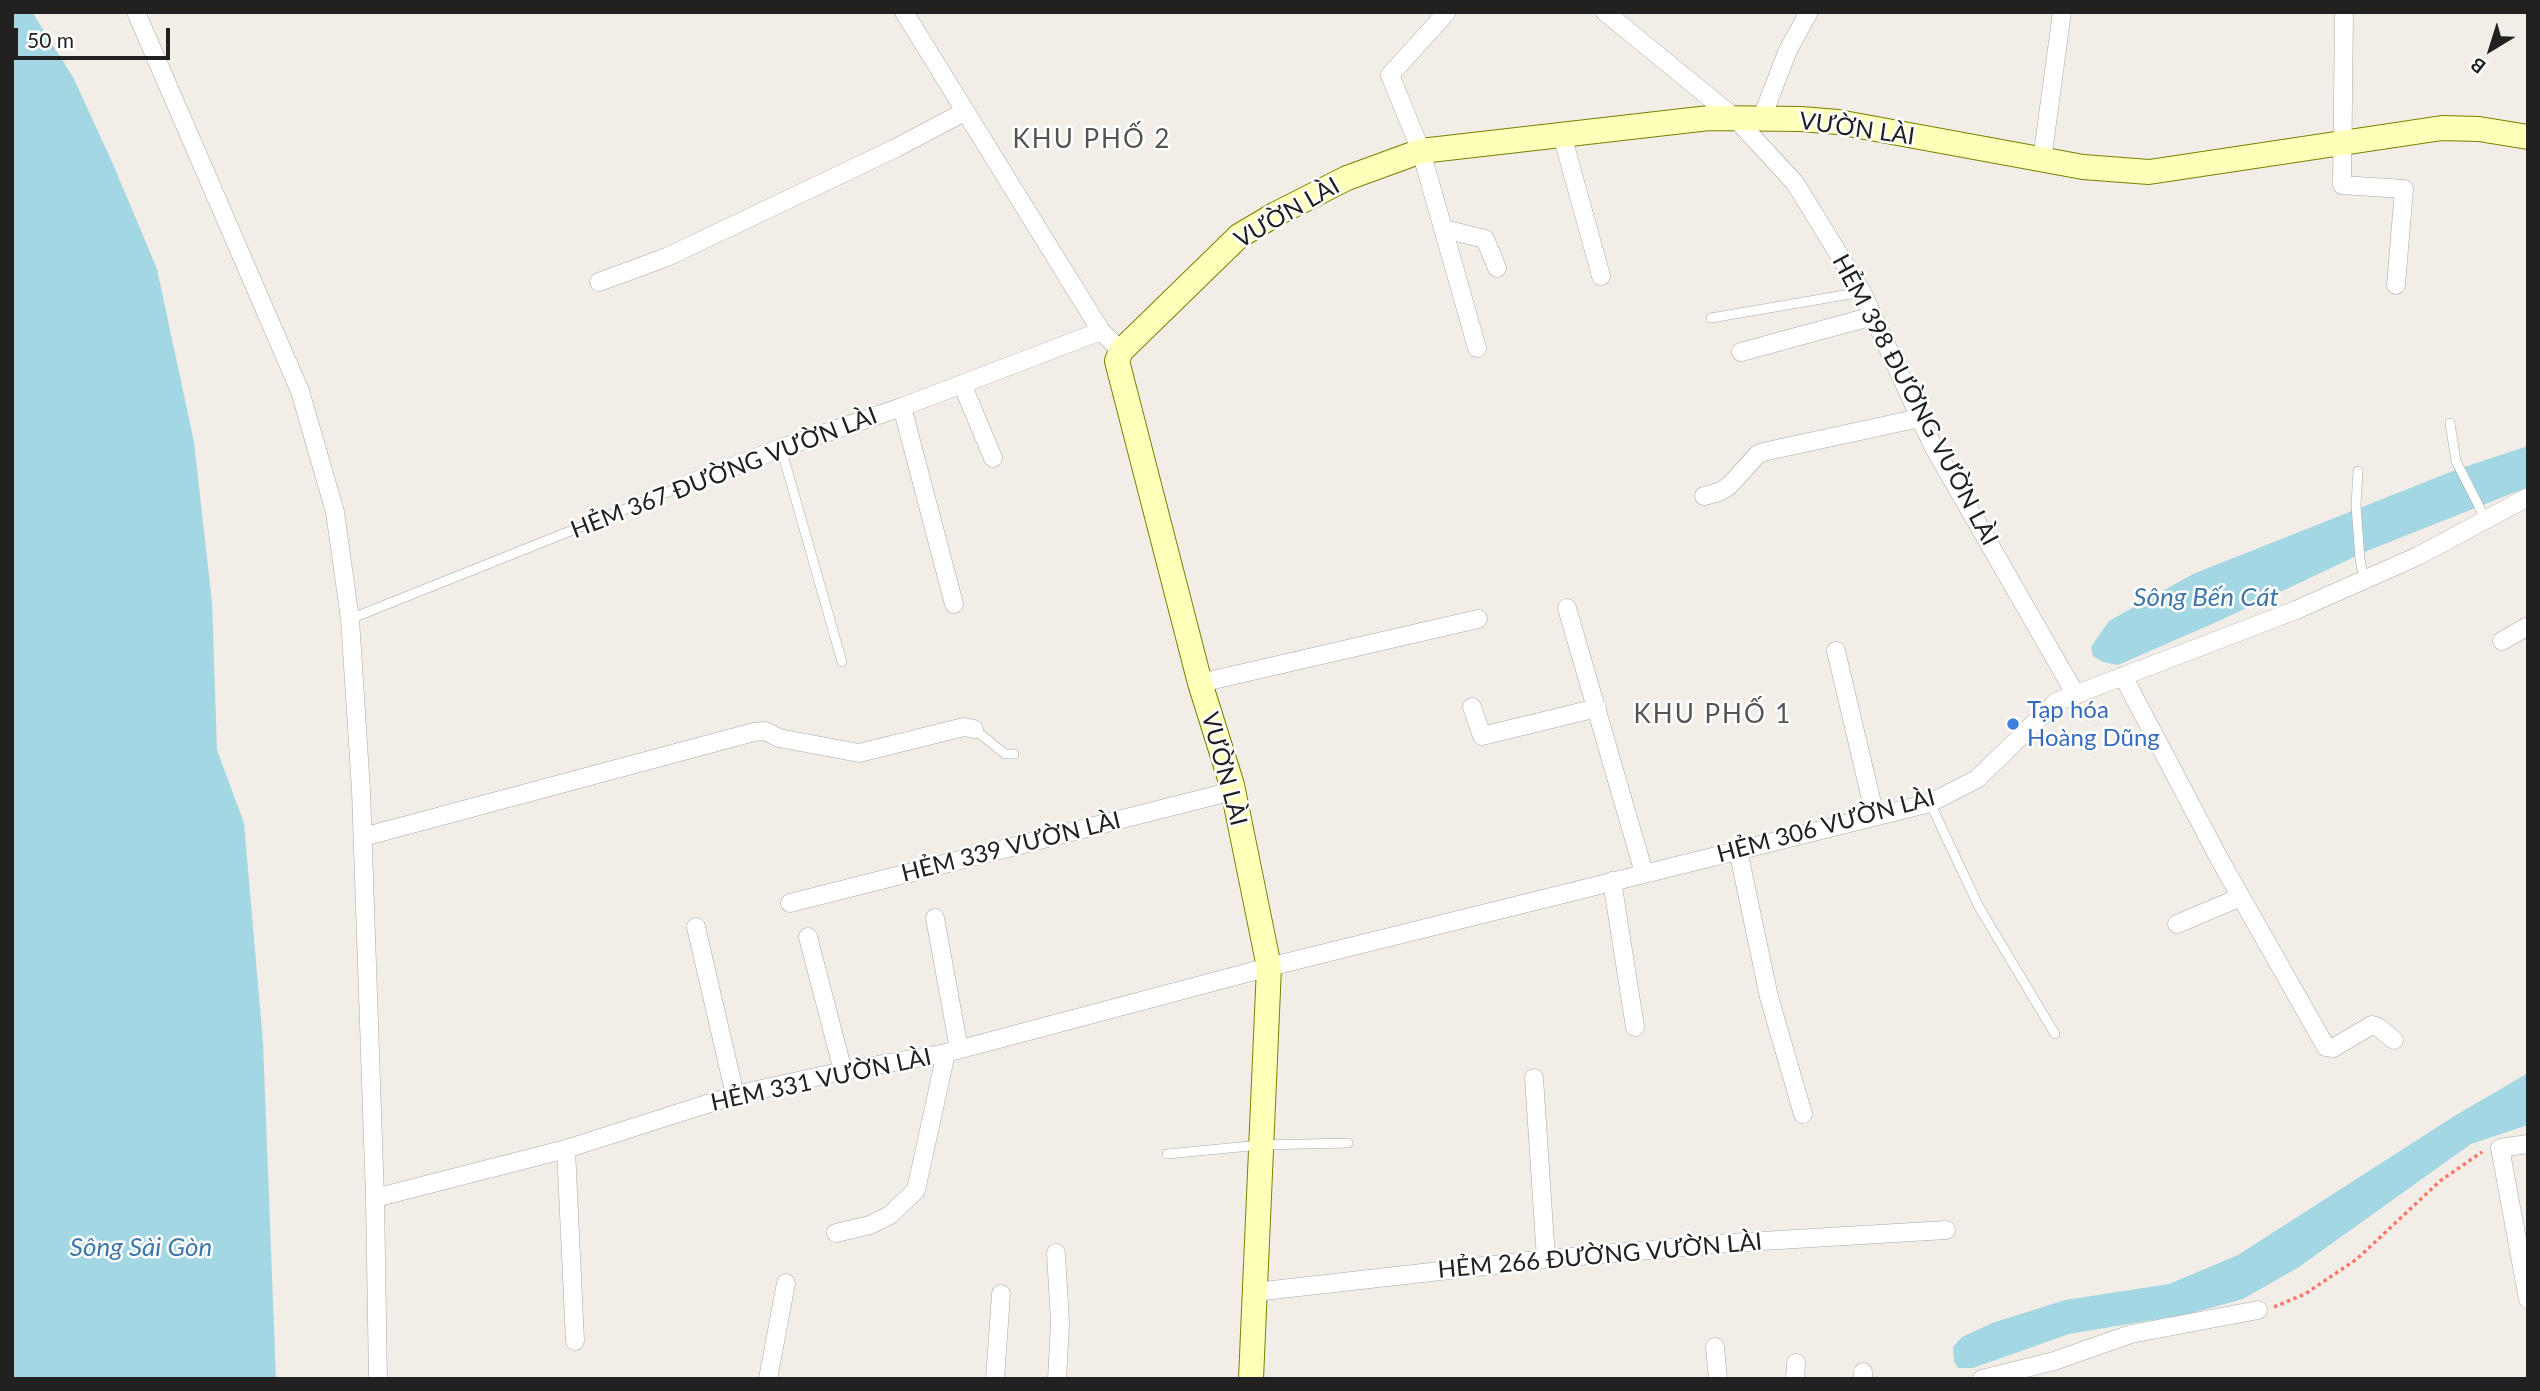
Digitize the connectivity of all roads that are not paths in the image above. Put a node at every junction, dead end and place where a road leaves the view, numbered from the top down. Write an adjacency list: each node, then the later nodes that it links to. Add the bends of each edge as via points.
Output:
1 (136, 12): 42 (street, via 300,391 335,512)
2 (904, 12): 8 (street)
3 (1447, 12): 14 (street, via 1390,75)
4 (1605, 12): 9 (street, HẺM 398 ĐƯỜNG VƯỜN LÀI)
5 (1809, 12): 10 (street, via 1788,50)
6 (2062, 12): 15 (street)
7 (2344, 12): 13 (street)
8 (964, 112): 19 (street, via 667,257); 24 (street)
9 (1736, 119): 10 (main road, VƯỜN LÀI); 11 (main road, VƯỜN LÀI); 21 (street, HẺM 398 ĐƯỜNG VƯỜN LÀI, via 1795,183)
10 (1761, 120): 15 (main road, VƯỜN LÀI, via 1838,122)
11 (1562, 135): 14 (main road, VƯỜN LÀI); 18 (street)
12 (2528, 136): 13 (main road, VƯỜN LÀI, via 2442,128)
13 (2342, 145): 15 (main road, VƯỜN LÀI, via 2149,172); 20 (street, via 2342,185 2404,189)
14 (1422, 151): 16 (street); 26 (main road, VƯỜN LÀI, via 1347,178 1239,236)
15 (2042, 160)
16 (1444, 229): 17 (street, via 1485,239); 25 (street)
17 (1497, 268)
18 (1601, 276)
19 (599, 282)
20 (2396, 285)
21 (1862, 292): 22 (street, HẺM 398 ĐƯỜNG VƯỜN LÀI); 23 (lane)
22 (1873, 316): 27 (street); 30 (street, HẺM 398 ĐƯỜNG VƯỜN LÀI)
23 (1711, 318)
24 (1101, 331): 26 (street); 28 (street, HẺM 367 ĐƯỜNG VƯỜN LÀI)
25 (1477, 348)
26 (1121, 351): 49 (main road, VƯỜN LÀI, via 1116,361)
27 (1741, 352)
28 (962, 384): 29 (street, HẺM 367 ĐƯỜNG VƯỜN LÀI); 33 (street)
29 (902, 407): 32 (street, HẺM 367 ĐƯỜNG VƯỜN LÀI); 40 (street)
30 (1920, 418): 36 (street, via 1763,452 1729,486); 50 (street, HẺM 398 ĐƯỜNG VƯỜN LÀI)
31 (2450, 423): 38 (lane, via 2456,461)
32 (781, 448): 35 (street, HẺM 367 ĐƯỜNG VƯỜN LÀI); 47 (lane)
33 (993, 458)
34 (2358, 471): 39 (lane, via 2356,505)
35 (688, 484): 42 (lane, HẺM 367 ĐƯỜNG VƯỜN LÀI)
36 (1704, 496)
37 (2528, 497): 38 (street, HẺM 306 VƯỜN LÀI)
38 (2483, 514): 39 (street, HẺM 306 VƯỜN LÀI, via 2417,556)
39 (2364, 580): 48 (street, HẺM 306 VƯỜN LÀI)
40 (954, 604)
41 (1567, 608): 52 (street)
42 (350, 619): 58 (street)
43 (1478, 619): 49 (street)
44 (2528, 626): 45 (street)
45 (2502, 640)
46 (1836, 651): 57 (street)
47 (842, 662)
48 (2123, 676): 50 (street, HẺM 306 VƯỜN LÀI); 62 (street)
49 (1200, 682): 55 (main road, VƯỜN LÀI)
50 (2076, 695): 56 (street, HẺM 306 VƯỜN LÀI, via 2056,702 1977,779)
51 (1472, 707): 52 (street, via 1482,736)
52 (1597, 708): 60 (street)
53 (974, 729): 54 (lane, via 1005,754); 58 (street, via 964,727 859,753 754,732)
54 (1014, 754)
55 (1233, 791): 63 (street, HẺM 339 VƯỜN LÀI); 68 (main road, VƯỜN LÀI)
56 (1930, 803): 57 (street, HẺM 306 VƯỜN LÀI); 70 (lane, via 1979,907)
57 (1875, 816): 59 (street, HẺM 306 VƯỜN LÀI)
58 (363, 837): 82 (street)
59 (1738, 850): 60 (street, HẺM 306 VƯỜN LÀI); 76 (street, via 1769,997)
60 (1644, 873): 61 (street, HẺM 306 VƯỜN LÀI)
61 (1612, 881): 68 (street, HẺM 306 VƯỜN LÀI); 69 (street)
62 (2241, 897): 65 (street); 71 (street, via 2326,1047 2333,1048 2372,1025)
63 (790, 904)
64 (935, 918): 72 (street)
65 (2177, 924)
66 (696, 927): 75 (street)
67 (808, 937): 73 (street)
68 (1269, 967): 72 (street, HẺM 331 VƯỜN LÀI); 79 (main road, VƯỜN LÀI)
69 (1635, 1027)
70 (2055, 1034)
71 (2395, 1040)
72 (953, 1051): 73 (street, HẺM 331 VƯỜN LÀI); 84 (street, via 916,1190 890,1215)
73 (842, 1071): 75 (street, HẺM 331 VƯỜN LÀI)
74 (1534, 1078): 86 (street)
75 (735, 1095): 80 (street, HẺM 331 VƯỜN LÀI)
76 (1803, 1114)
77 (1348, 1143): 79 (lane)
78 (2528, 1144): 90 (street, via 2500,1148)
79 (1261, 1145): 81 (lane); 88 (main road, VƯỜN LÀI)
80 (566, 1149): 82 (street, HẺM 331 VƯỜN LÀI); 92 (street)
81 (1167, 1154)
82 (375, 1198): 94 (street)
83 (1946, 1230): 86 (street, HẺM 266 ĐƯỜNG VƯỜN LÀI)
84 (836, 1233)
85 (1056, 1253): 97 (street)
86 (1546, 1259): 88 (street, HẺM 266 ĐƯỜNG VƯỜN LÀI)
87 (786, 1283): 95 (street)
88 (1255, 1292): 98 (main road, VƯỜN LÀI)
89 (1001, 1294): 96 (street)
90 (2528, 1299)
91 (2258, 1310): 100 (street, via 2131,1334 2054,1361)
92 (575, 1341)
93 (1714, 1347): 99 (street)
94 (378, 1379)
95 (768, 1379)
96 (995, 1379)
97 (1057, 1379)
98 (1251, 1379)
99 (1717, 1379)
100 (1982, 1379)

